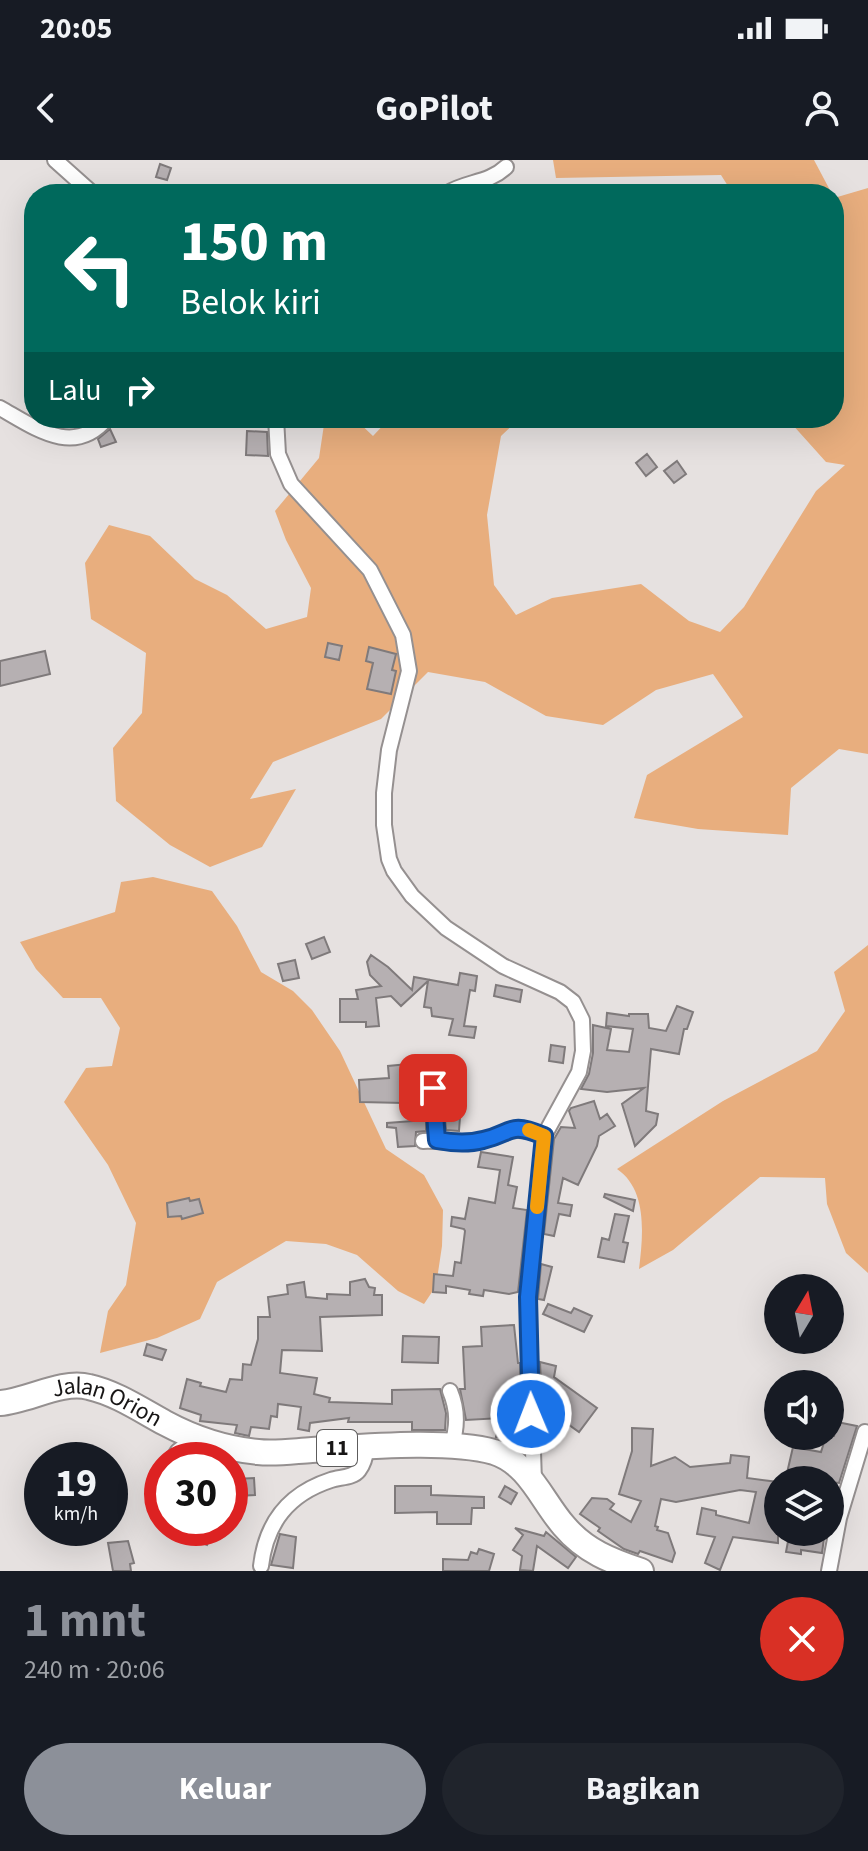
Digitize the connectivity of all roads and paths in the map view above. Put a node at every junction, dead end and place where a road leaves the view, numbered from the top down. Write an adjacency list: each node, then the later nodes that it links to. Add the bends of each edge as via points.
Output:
1 (55, 160): 3 (street)
2 (506, 167): 4 (street, via 483,182)
3 (82, 184)
4 (464, 184)
5 (0, 408): 6 (street)
6 (24, 421)
7 (37, 428): 8 (street, via 75,438)
8 (96, 428)
9 (277, 428): 11 (street, via 278,454 291,484 370,570 403,635 409,671 384,793 384,825 394,871 446,928 503,966 560,992 573,1002 582,1020 579,1072)
10 (432, 1071): 11 (street, via 430,1141 471,1142 519,1128)
11 (544, 1136): 19 (street, via 528,1297)
12 (450, 1391): 18 (street, via 457,1421)
13 (0, 1403): 15 (highway, Jalan Orion / 11, via 87,1386)
14 (865, 1432): 22 (street)
15 (196, 1437): 16 (street); 17 (highway, Jalan Orion / 11, via 261,1453)
16 (190, 1442)
17 (367, 1446): 18 (highway, Jalan Orion / 11); 20 (street, via 357,1473 328,1481 276,1517)
18 (451, 1447): 19 (highway, Jalan Orion / 11, via 495,1453)
19 (534, 1482): 21 (highway, Jalan Orion / 11, via 577,1539 606,1559)
20 (261, 1566)
21 (641, 1571)
22 (829, 1571)

